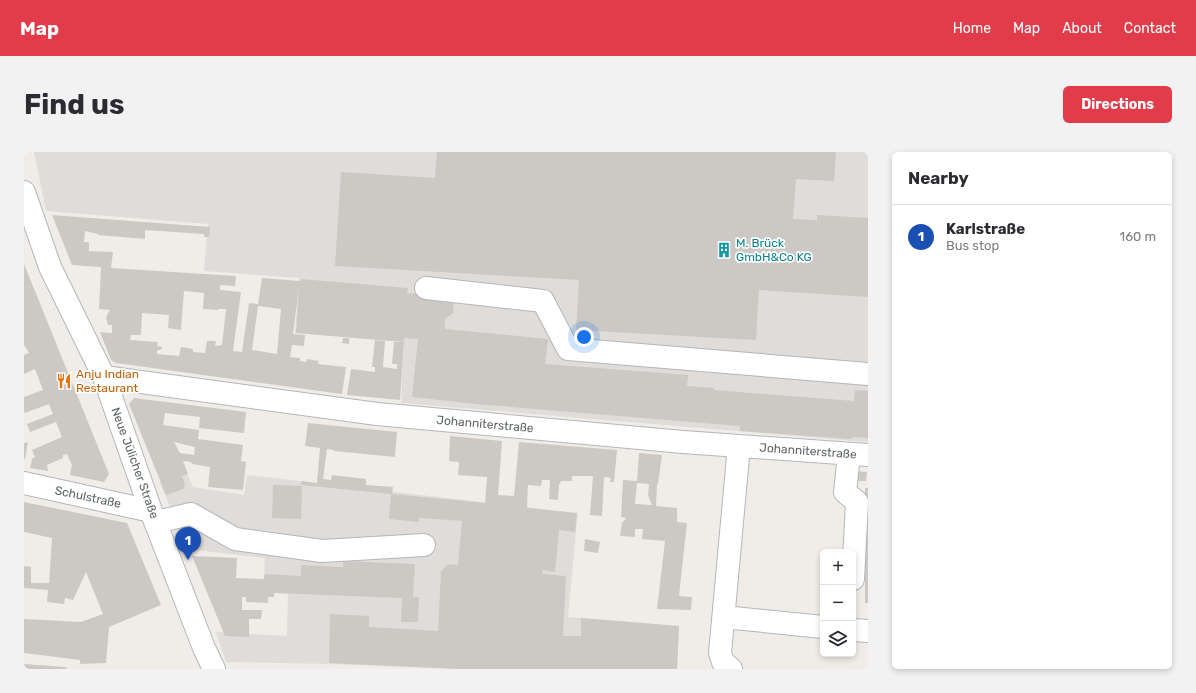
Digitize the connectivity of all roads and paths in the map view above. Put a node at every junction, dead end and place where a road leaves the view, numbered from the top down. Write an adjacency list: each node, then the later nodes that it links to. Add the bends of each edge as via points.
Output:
1 (24, 192): 4 (street, Neue Jülicher Straße, via 50,267)
2 (426, 288): 3 (street, via 543,301 568,349)
3 (868, 374)
4 (104, 378): 5 (street, Johanniterstraße, via 377,414); 8 (street, Neue Jülicher Straße)
5 (739, 446): 6 (street, Johanniterstraße); 11 (street)
6 (858, 454): 10 (street, via 845,492 857,502)
7 (24, 484): 8 (street, Schulstraße)
8 (154, 516): 9 (street, via 191,514 235,539 322,551); 15 (street, Neue Jülicher Straße)
9 (424, 545)
10 (855, 549)
11 (724, 617): 12 (street); 16 (street, via 720,653 723,662)
12 (820, 627)
13 (856, 630): 14 (street)
14 (868, 631)
15 (214, 669)
16 (731, 669)

